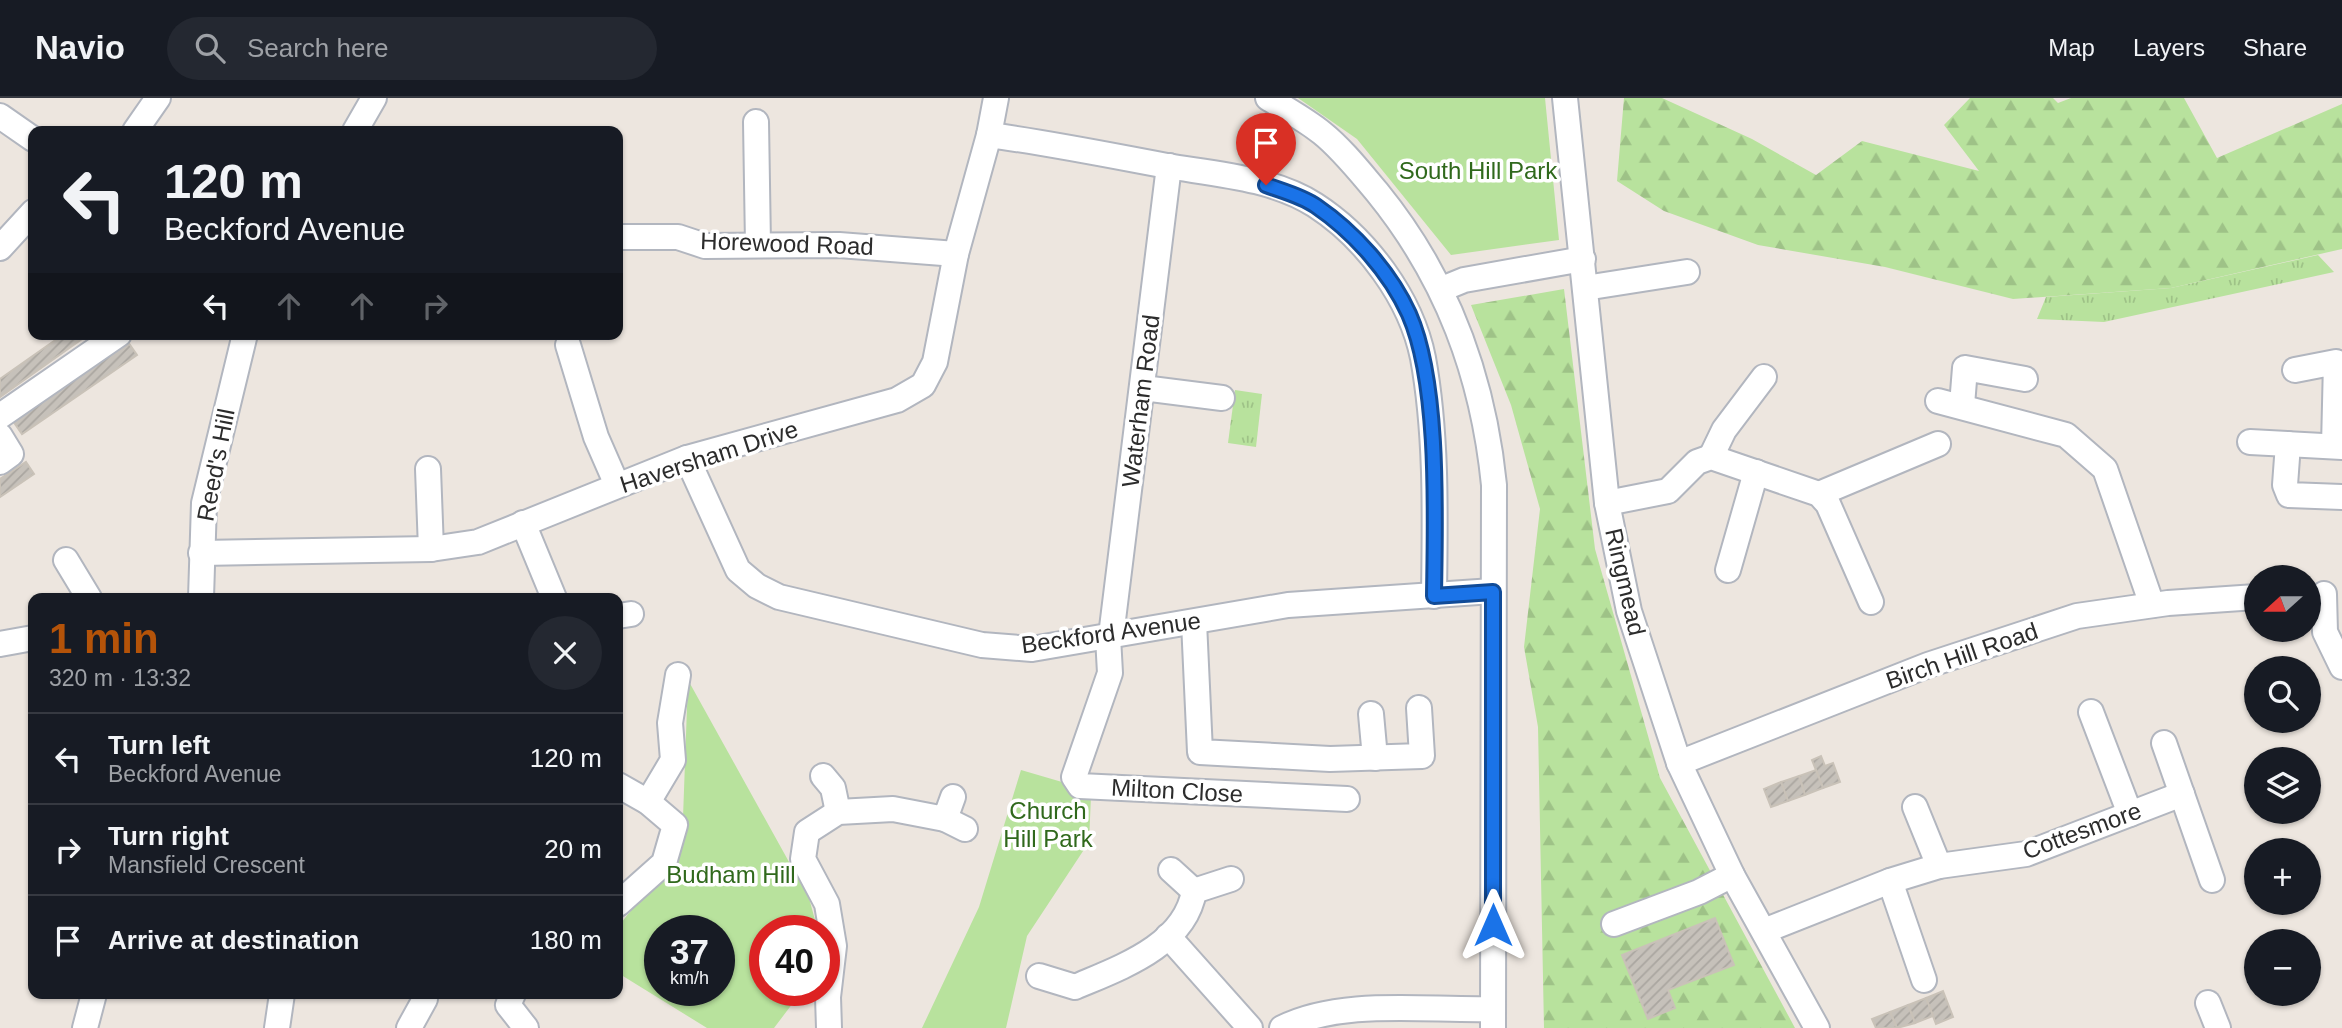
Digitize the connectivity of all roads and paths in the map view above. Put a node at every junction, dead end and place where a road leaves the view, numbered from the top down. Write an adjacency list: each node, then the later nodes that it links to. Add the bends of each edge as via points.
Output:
1 (158, 98): 8 (street)
2 (374, 98): 9 (street)
3 (996, 98): 10 (street, Haversham Drive)
4 (1268, 98): 21 (street, via 1322,133 1362,174 1398,218)
5 (1565, 98): 18 (street, Ringmead)
6 (0, 116): 11 (street)
7 (756, 122): 15 (street)
8 (138, 126)
9 (358, 126)
10 (989, 135): 12 (street); 17 (street, Haversham Drive)
11 (28, 136)
12 (1168, 166): 29 (street, Waterham Road); 56 (street, via 1266,185 1314,204 1355,238 1384,272 1409,314 1422,356 1432,452)
13 (28, 217): 16 (street)
14 (623, 237): 15 (street, Horewood Road, via 678,237 705,246)
15 (758, 245): 17 (street, Horewood Road, via 839,245)
16 (0, 248)
17 (956, 254): 38 (street, Haversham Drive, via 935,362 923,385 897,400)
18 (1583, 259): 20 (street, Ringmead); 21 (street, via 1464,280)
19 (1687, 272): 20 (street)
20 (1585, 288): 45 (street, Ringmead)
21 (1442, 289): 51 (street, via 1469,357 1488,430 1494,485)
22 (109, 340): 31 (street)
23 (244, 340): 48 (street, Reed's Hill, via 204,503)
24 (568, 345): 42 (street, via 596,437)
25 (2339, 361): 26 (street); 36 (street)
26 (2295, 370)
27 (1764, 377): 37 (street, via 1724,430)
28 (2025, 379): 59 (street, via 1965,368 1950,403 2066,436 2105,469)
29 (1143, 388): 30 (street); 61 (street, Waterham Road)
30 (1222, 398)
31 (0, 416)
32 (0, 436): 39 (street, via 11,454)
33 (2250, 442): 35 (street)
34 (1938, 444): 43 (street)
35 (2288, 444): 36 (street); 44 (street, via 2288,495)
36 (2338, 446)
37 (1711, 457): 41 (street); 45 (street, via 1697,462 1668,491)
38 (687, 458): 42 (street, Haversham Drive); 61 (street, Beckford Avenue, via 738,569 779,597 982,645 1032,649)
39 (0, 462)
40 (428, 469): 47 (street)
41 (1756, 472): 43 (street); 50 (street)
42 (617, 485): 46 (street, Haversham Drive)
43 (1819, 494): 58 (street, via 1828,504)
44 (2342, 498)
45 (1607, 503): 71 (street, Ringmead, via 1629,611)
46 (523, 523): 47 (street, Haversham Drive, via 478,542); 54 (street)
47 (431, 549): 48 (street, Haversham Drive)
48 (201, 553): 53 (street, Reed's Hill)
49 (66, 560): 52 (street)
50 (1728, 570)
51 (1493, 592): 56 (street, Beckford Avenue); 99 (street)
52 (86, 593)
53 (201, 593)
54 (552, 593)
55 (2325, 595): 64 (street, via 2325,632)
56 (1434, 596): 60 (street, Beckford Avenue, via 1288,605)
57 (2244, 598): 59 (street, Birch Hill Road)
58 (1871, 602)
59 (2152, 605): 71 (street, Birch Hill Road, via 2077,616 1928,665)
60 (1194, 622): 61 (street, Beckford Avenue); 70 (street, via 1200,752 1331,760)
61 (1109, 636): 75 (street, Milton Close, via 1110,673 1074,777 1080,786)
62 (28, 639): 63 (street)
63 (0, 644)
64 (2342, 667)
65 (678, 675): 76 (street, via 670,723 673,760)
66 (1419, 708): 70 (street, via 1422,756)
67 (2091, 712): 79 (street)
68 (1371, 714): 70 (street)
69 (2164, 743): 74 (street)
70 (1375, 758)
71 (1679, 763): 83 (street, Ringmead)
72 (823, 776): 78 (street, via 833,788)
73 (623, 788): 76 (street)
74 (2182, 794): 79 (street, Cottesmore); 85 (street)
75 (1347, 799)
76 (648, 802): 88 (street, via 675,825 664,863)
77 (1915, 807): 81 (street)
78 (838, 813): 80 (street, via 893,809); 104 (street, via 807,832 803,859 827,904 834,946)
79 (2130, 814): 81 (street, Cottesmore, via 2026,854)
80 (955, 815)
81 (1939, 866): 86 (street, Cottesmore)
82 (1171, 870): 87 (street)
83 (1732, 874): 89 (street, via 1699,892); 90 (street, Ringmead)
84 (1231, 880): 87 (street)
85 (2212, 880)
86 (1890, 881): 90 (street, Cottesmore); 93 (street)
87 (1194, 891): 91 (street, via 1192,903)
88 (623, 900)
89 (1614, 924)
90 (1764, 931): 107 (street, Ringmead)
91 (1168, 936): 92 (street, via 1149,955 1075,987); 105 (street)
92 (1039, 976)
93 (1924, 980)
94 (92, 999): 100 (street)
95 (281, 999): 101 (street)
96 (425, 999): 102 (street)
97 (511, 999): 103 (street, via 508,1005)
98 (2208, 1003): 108 (street)
99 (1493, 1018): 106 (street, via 1343,1010 1303,1017)
100 (85, 1028)
101 (277, 1028)
102 (409, 1028)
103 (526, 1028)
104 (829, 1028)
105 (1250, 1028)
106 (1282, 1028)
107 (1817, 1028)
108 (2218, 1028)

